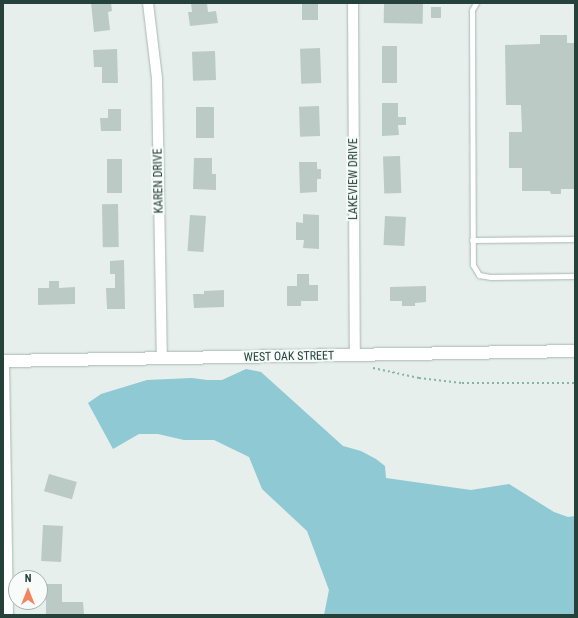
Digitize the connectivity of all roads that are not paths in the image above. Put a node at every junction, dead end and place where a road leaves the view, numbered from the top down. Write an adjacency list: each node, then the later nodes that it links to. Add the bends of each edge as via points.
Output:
1 (148, 3): 9 (street, KAREN DRIVE, via 157,79)
2 (353, 3): 8 (street, LAKEVIEW DRIVE)
3 (476, 3): 5 (lane, via 472,10)
4 (575, 239): 5 (lane)
5 (472, 240): 6 (lane, via 473,265 478,275)
6 (575, 276)
7 (575, 351): 8 (main road, WEST OAK STREET)
8 (355, 356): 9 (main road, WEST OAK STREET)
9 (162, 359): 10 (main road, WEST OAK STREET)
10 (3, 361): 11 (street)
11 (8, 615)

